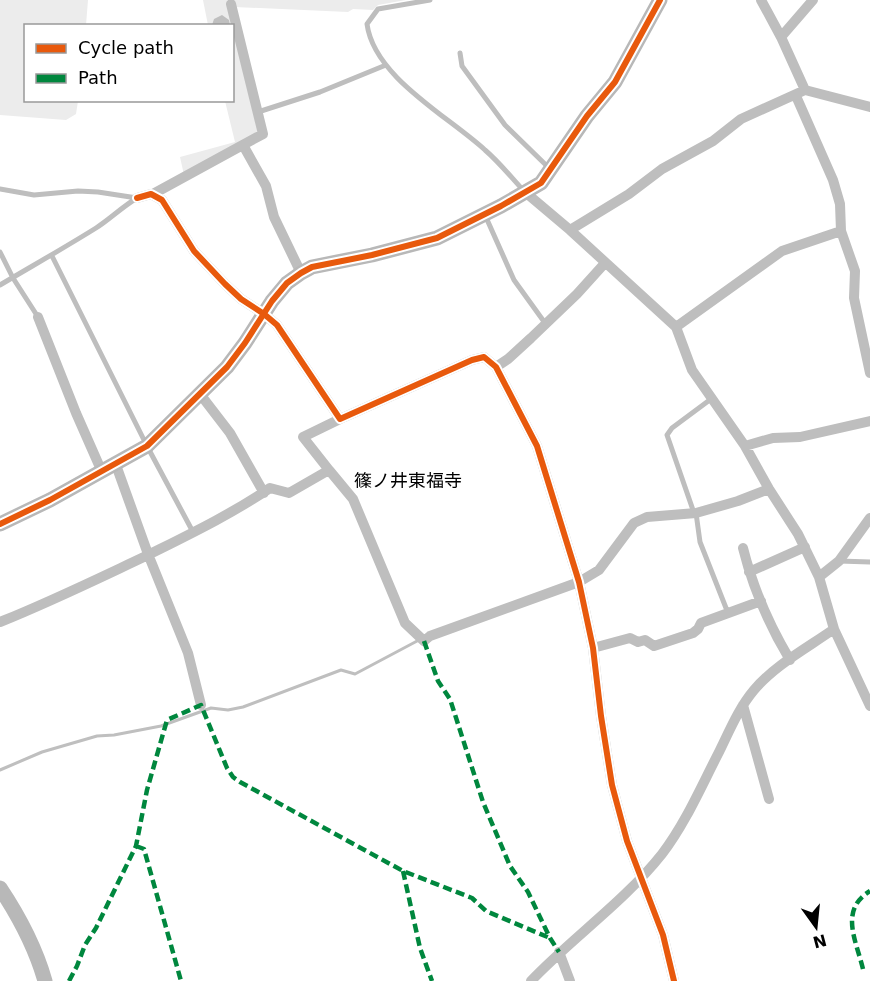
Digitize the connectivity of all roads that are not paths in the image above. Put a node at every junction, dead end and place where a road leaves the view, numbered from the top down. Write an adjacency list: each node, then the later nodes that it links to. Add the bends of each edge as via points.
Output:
1 (430, 0): 8 (lane, via 378,9 367,24)
2 (660, 0): 13 (street, via 615,82)
3 (761, 0): 6 (street)
4 (813, 0): 6 (street)
5 (231, 4): 11 (street)
6 (781, 37): 9 (street)
7 (460, 53): 13 (lane, via 462,66 505,125)
8 (386, 65): 11 (lane); 15 (lane, via 409,90 485,150)
9 (800, 93): 10 (street); 19 (street, via 741,119 713,141 662,169); 20 (street, via 833,180 840,204)
10 (870, 107)
11 (258, 112): 12 (street, via 263,134)
12 (243, 145): 16 (street); 24 (street, via 266,186 274,217)
13 (550, 169): 15 (street, via 541,183)
14 (0, 189): 17 (lane, via 34,195 78,191)
15 (525, 192): 18 (street); 19 (street)
16 (153, 194): 17 (street); 27 (street, via 162,200 194,251 241,299)
17 (136, 198): 22 (lane)
18 (484, 214): 24 (street, via 437,238 312,267); 29 (lane, via 514,280)
19 (570, 230): 23 (street)
20 (841, 231): 30 (street, via 782,251); 32 (street, via 855,271 854,298)
21 (0, 252): 25 (lane)
22 (52, 256): 25 (lane); 37 (lane)
23 (605, 262): 29 (street); 30 (street)
24 (301, 273): 27 (street, via 286,283)
25 (13, 278): 26 (lane); 28 (lane)
26 (0, 285)
27 (264, 314): 33 (street, via 227,368); 35 (street, via 277,325)
28 (38, 317): 39 (street, via 76,412)
29 (545, 323): 31 (street)
30 (676, 327): 34 (street, via 692,370)
31 (496, 367): 35 (street, via 484,357 472,360); 54 (street, via 537,446)
32 (870, 373)
33 (200, 394): 37 (street); 42 (street, via 230,433)
34 (711, 399): 38 (street); 43 (lane, via 667,435)
35 (340, 418): 40 (street, via 303,437)
36 (870, 421): 38 (street)
37 (147, 446): 39 (street); 46 (lane)
38 (745, 446): 41 (street)
39 (109, 469): 45 (street); 49 (street)
40 (330, 470): 42 (street, via 289,493 270,488); 54 (street, via 353,499 405,622 424,641)
41 (769, 489): 43 (street); 47 (street)
42 (264, 493): 46 (street)
43 (696, 513): 54 (street, via 647,517 634,523 599,570); 56 (lane, via 700,542)
44 (870, 518): 50 (street)
45 (0, 524)
46 (194, 532): 49 (street)
47 (805, 547): 52 (street); 53 (street)
48 (743, 548): 52 (street)
49 (148, 554): 57 (street, via 58,599); 61 (street, via 188,653)
50 (839, 561): 51 (lane); 53 (street)
51 (870, 562)
52 (749, 572): 55 (street)
53 (819, 577): 58 (street)
54 (579, 582): 59 (street)
55 (761, 601): 56 (street); 60 (street)
56 (730, 612): 59 (street, via 701,624 693,633 654,646 630,638)
57 (0, 622)
58 (834, 629): 60 (street); 63 (street)
59 (593, 648): 65 (street, via 612,785)
60 (790, 660): 62 (street, via 767,677)
61 (201, 705)
62 (742, 705): 64 (street); 65 (street, via 679,830)
63 (870, 706)
64 (769, 800)
65 (642, 878): 67 (street, via 604,916); 71 (street, via 663,935)
66 (0, 888): 68 (street, via 20,917)
67 (558, 952): 69 (street); 70 (street)
68 (45, 981)
69 (531, 981)
70 (570, 981)
71 (674, 981)

